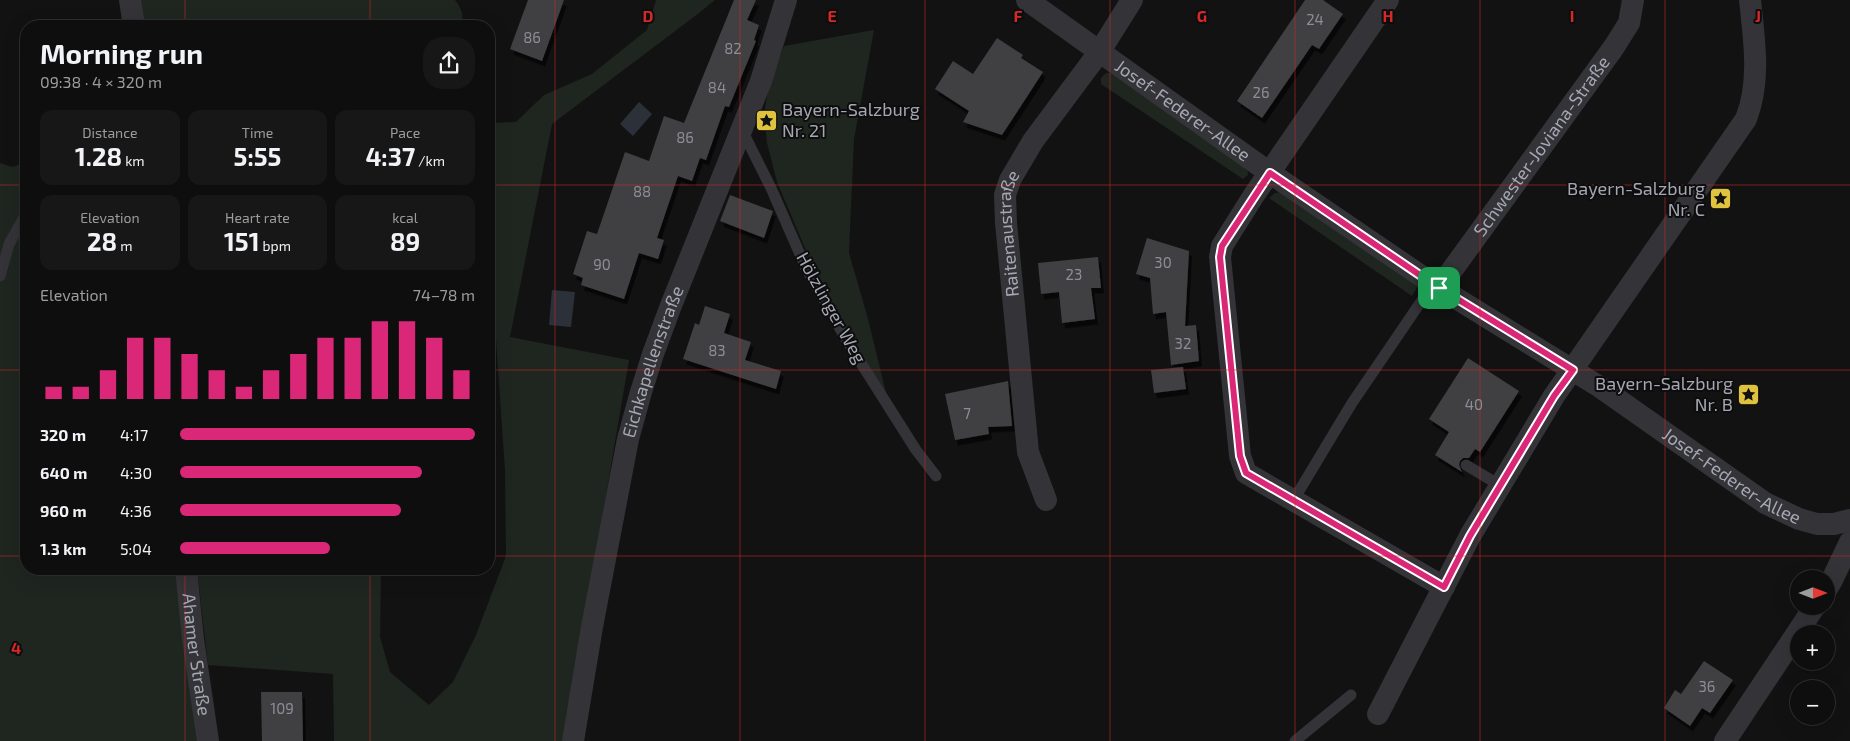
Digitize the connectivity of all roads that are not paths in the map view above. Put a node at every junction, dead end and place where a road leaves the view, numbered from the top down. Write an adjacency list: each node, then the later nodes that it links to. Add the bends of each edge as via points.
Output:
1 (130, 0): 8 (street)
2 (786, 0): 10 (street, Eichkapellenstraße)
3 (1027, 0): 9 (street, Josef-Federer-Allee)
4 (1132, 0): 9 (street, Raitenaustraße)
5 (1388, 0): 11 (street)
6 (1633, 0): 14 (street, Schwester-Joviana-Straße, via 1629,23 1614,47)
7 (1750, 0): 15 (street, via 1755,82 1746,118)
8 (133, 20)
9 (1100, 51): 11 (street, Josef-Federer-Allee); 19 (street, Raitenaustraße, via 1032,141 1005,194 1028,452)
10 (742, 130): 17 (lane, Hölzlinger Weg, via 810,276 852,349); 30 (street, Eichkapellenstraße, via 667,317 641,392 626,449)
11 (1270, 173): 14 (street, Josef-Federer-Allee); 20 (street, via 1222,246 1220,257 1240,456 1246,473)
12 (20, 225): 13 (lane, via 9,244)
13 (0, 276)
14 (1436, 286): 15 (street, Josef-Federer-Allee); 20 (lane, via 1352,403)
15 (1573, 370): 18 (street); 21 (street, Josef-Federer-Allee, via 1765,503 1817,524)
16 (1466, 465): 18 (lane)
17 (936, 476)
18 (1501, 486): 25 (street)
19 (1046, 500)
20 (1294, 501): 25 (street)
21 (1850, 520)
22 (1850, 542): 23 (street)
23 (1835, 574)
24 (187, 575): 29 (street, Ahamer Straße)
25 (1444, 587): 28 (street)
26 (1809, 615): 32 (street)
27 (1351, 695): 31 (lane)
28 (1378, 714)
29 (208, 741)
30 (573, 741)
31 (1295, 741)
32 (1725, 741)

